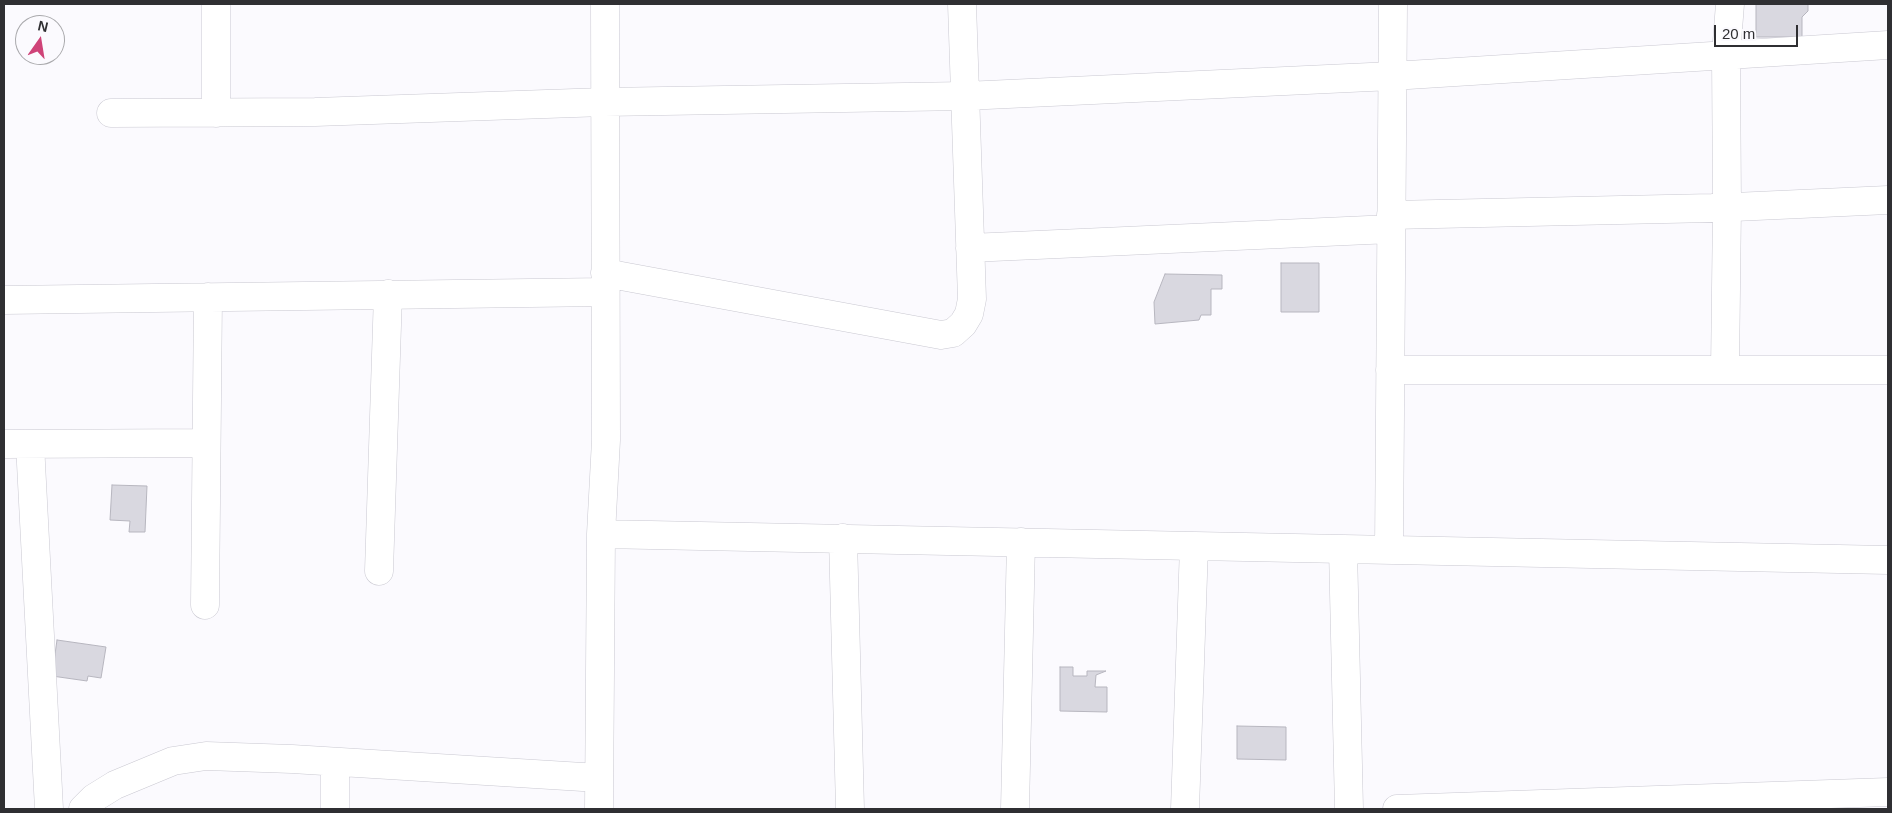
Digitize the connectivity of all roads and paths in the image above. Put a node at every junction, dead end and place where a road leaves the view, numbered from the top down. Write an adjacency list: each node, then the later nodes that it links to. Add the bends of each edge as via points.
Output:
1 (216, 4): 12 (street)
2 (605, 4): 10 (street)
3 (962, 4): 9 (street)
4 (1393, 4): 8 (street)
5 (1730, 4): 7 (street)
6 (1888, 45): 7 (street)
7 (1726, 56): 8 (street); 14 (street)
8 (1392, 76): 9 (street); 15 (street)
9 (965, 96): 10 (street); 16 (street)
10 (604, 102): 12 (street); 17 (street)
11 (111, 113): 12 (street)
12 (216, 113)
13 (1888, 200): 14 (street)
14 (1727, 207): 15 (street); 22 (street)
15 (1391, 222): 16 (street); 21 (street)
16 (970, 248): 17 (street, via 972,299 968,314 964,324 953,333 941,335)
17 (605, 282): 18 (street); 27 (street, via 606,440)
18 (388, 294): 19 (street); 34 (street)
19 (208, 297): 20 (street); 24 (street)
20 (4, 300)
21 (1390, 370): 22 (street); 32 (street)
22 (1724, 370): 23 (street)
23 (1888, 370)
24 (206, 443): 26 (street); 35 (street)
25 (4, 444): 26 (street)
26 (30, 444): 39 (street)
27 (602, 534): 28 (street); 37 (street)
28 (843, 538): 29 (street); 43 (street)
29 (1021, 542): 30 (street); 44 (street)
30 (1194, 546): 31 (street); 45 (street)
31 (1343, 549): 32 (street); 46 (street)
32 (1389, 550): 33 (street)
33 (1888, 560)
34 (379, 571)
35 (205, 605)
36 (335, 762): 37 (street); 40 (street, via 206,756 173,761 115,785 94,798); 41 (street)
37 (599, 778): 42 (street)
38 (1888, 792): 47 (street)
39 (49, 809)
40 (84, 809)
41 (335, 809)
42 (599, 809)
43 (850, 809)
44 (1015, 809)
45 (1185, 809)
46 (1349, 809)
47 (1397, 809)

